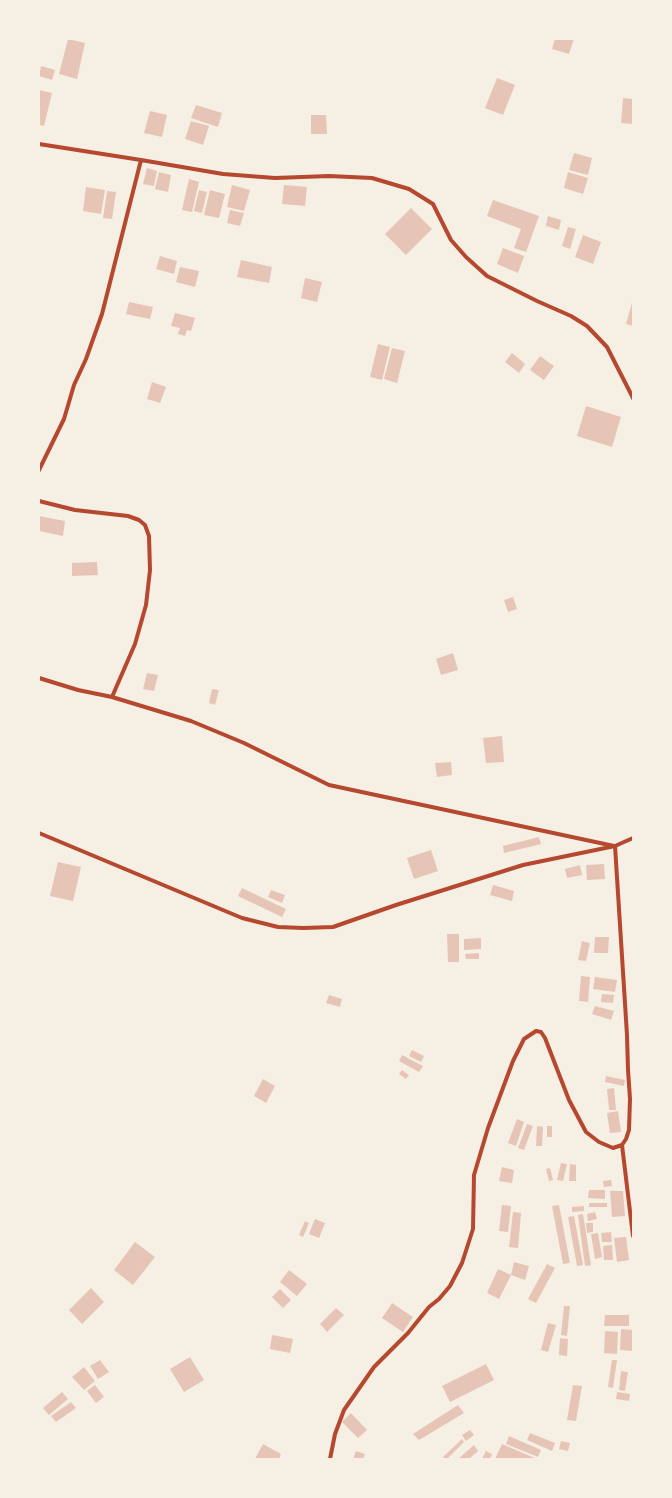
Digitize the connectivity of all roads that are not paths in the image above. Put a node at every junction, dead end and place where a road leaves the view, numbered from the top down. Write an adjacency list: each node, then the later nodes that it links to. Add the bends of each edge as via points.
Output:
1 (39, 144): 2 (street)
2 (141, 160): 3 (street, via 238,176 372,178 409,189 433,204 451,240 488,276 588,326 607,347); 4 (street, via 102,314 74,385 64,419)
3 (633, 398)
4 (39, 470)
5 (39, 500): 7 (street, via 75,510 128,516 145,525 150,570 146,605 135,644)
6 (39, 678): 7 (street)
7 (112, 697): 10 (street, via 191,721 244,743 329,785)
8 (39, 832): 10 (street, via 242,918 278,927 303,928 333,927 523,865)
9 (633, 838): 10 (street)
10 (616, 846): 11 (street, via 630,1099 629,1130)
11 (622, 1145): 12 (street); 13 (street, via 613,1148 586,1132 569,1100 546,1038 541,1032 536,1031 524,1039 513,1060 474,1175 473,1229 462,1263 450,1286 374,1368 344,1410 335,1434)
12 (633, 1236)
13 (330, 1459)

